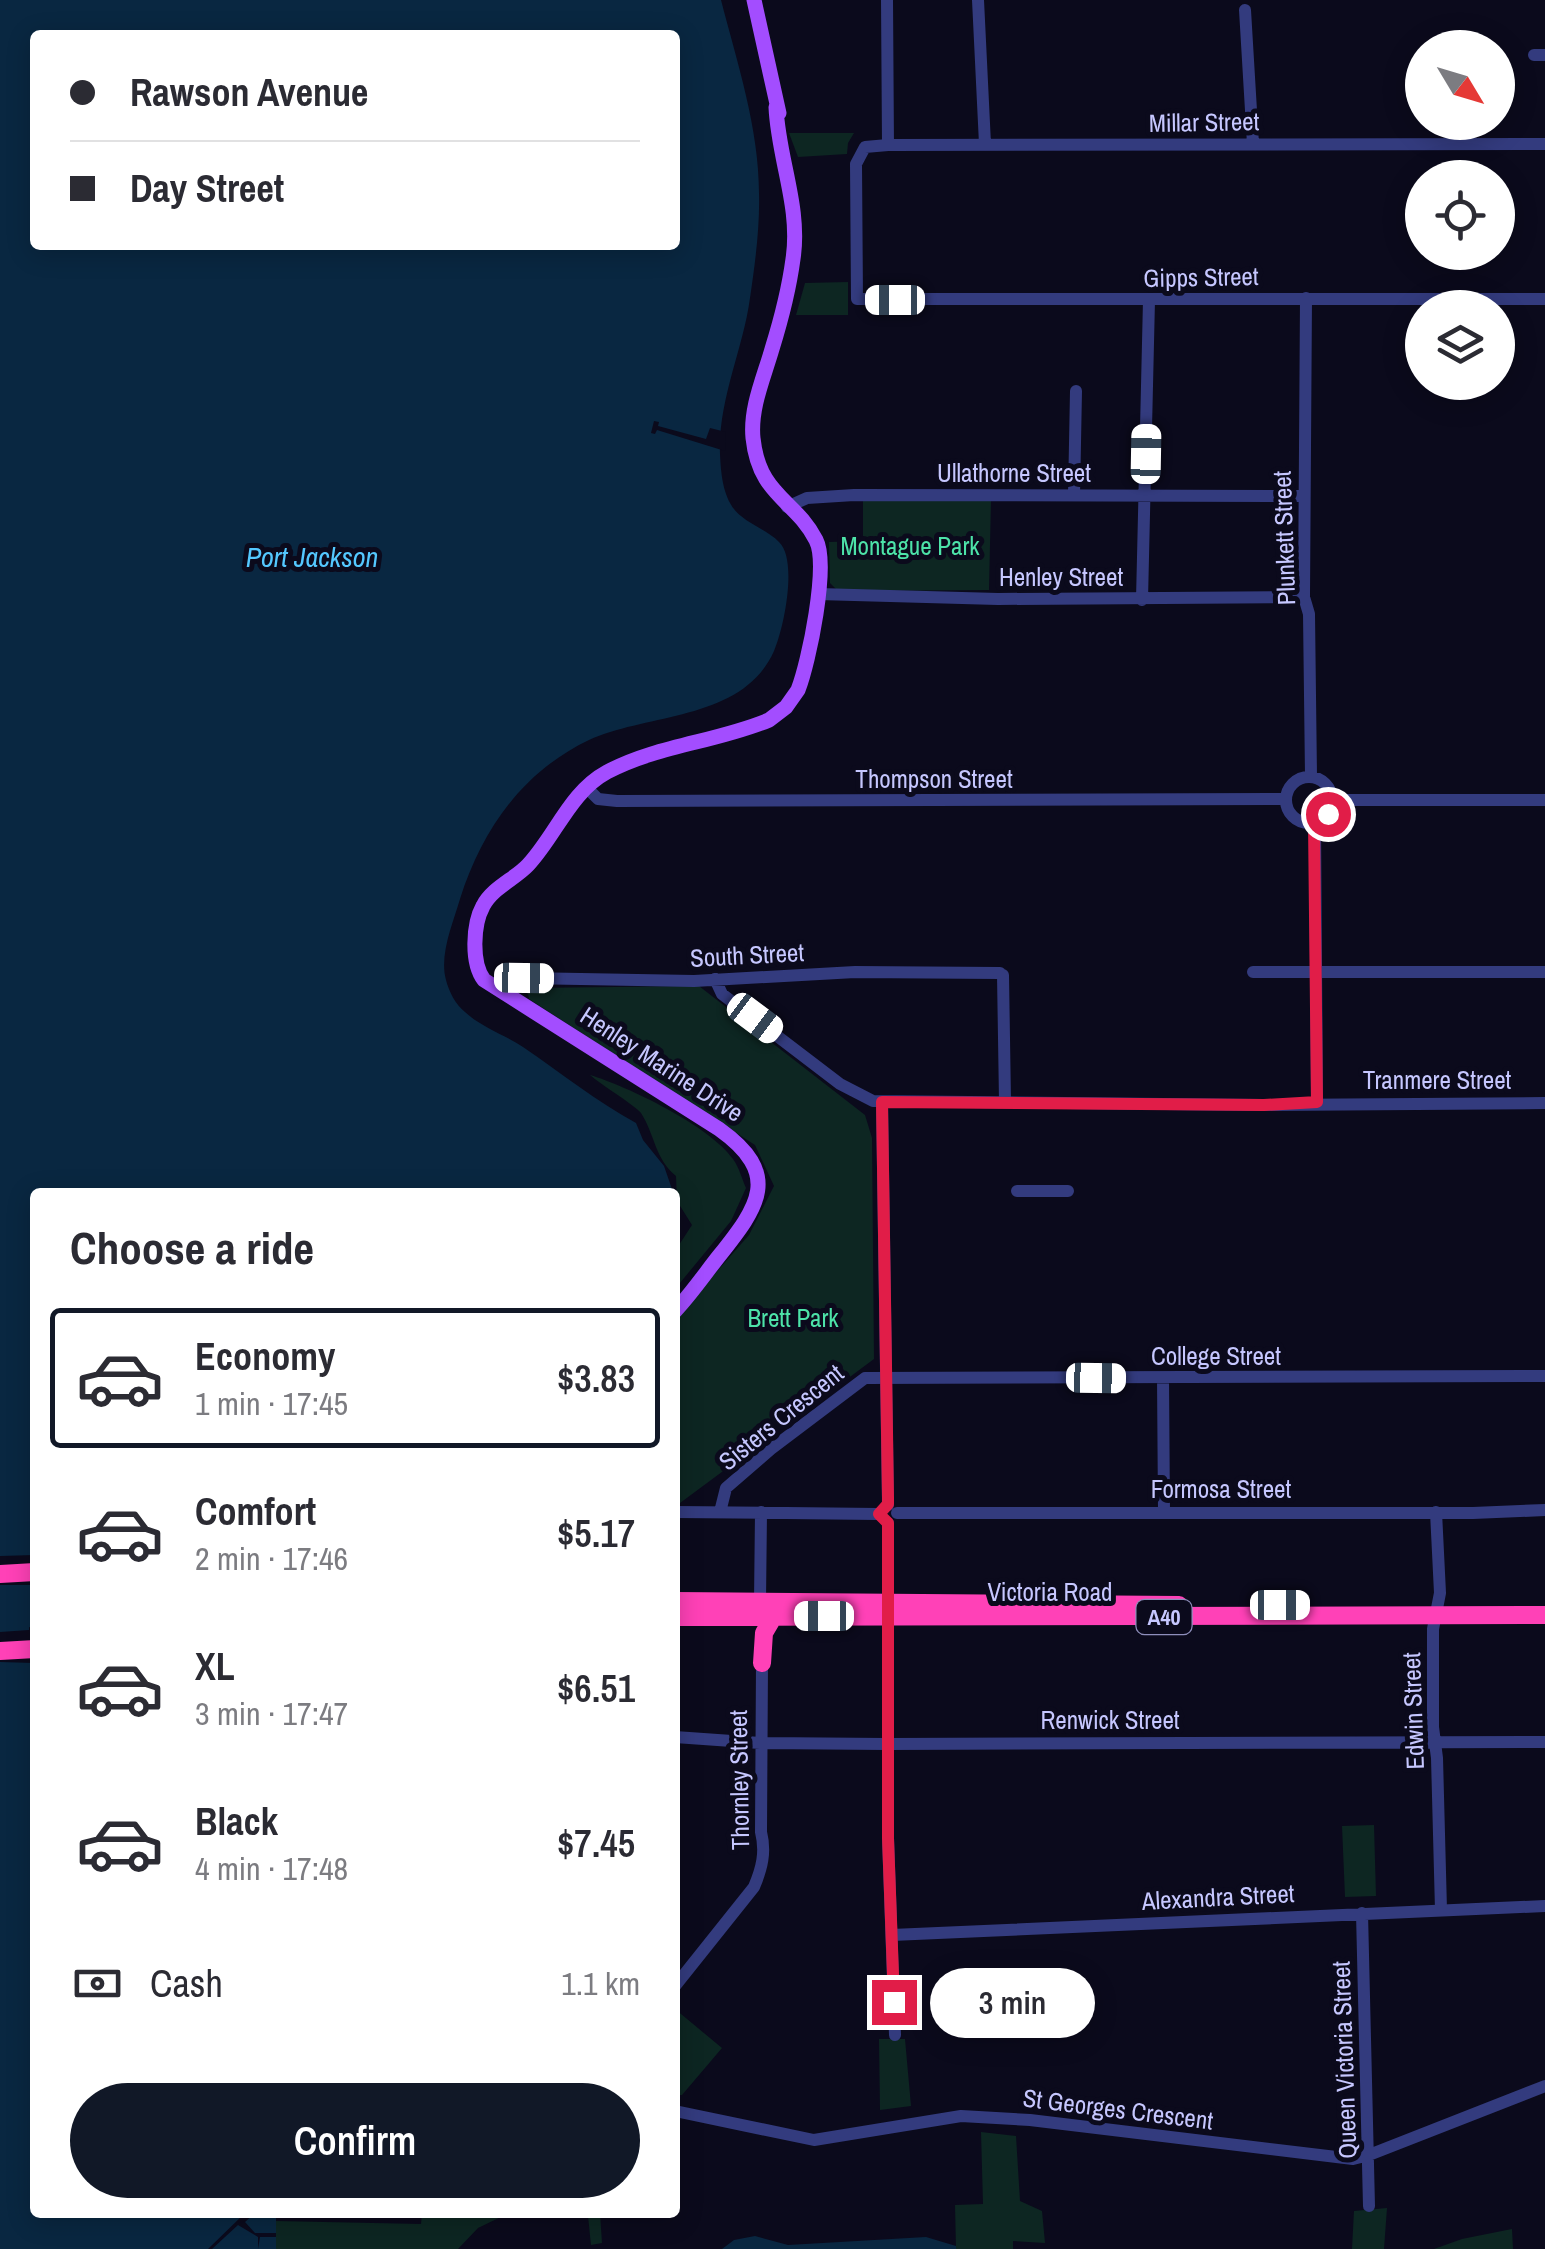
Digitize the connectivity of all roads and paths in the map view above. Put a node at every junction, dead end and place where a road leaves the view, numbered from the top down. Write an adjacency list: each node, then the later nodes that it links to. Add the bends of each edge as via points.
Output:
1 (754, 0): 17 (main road, Henley Marine Drive, via 788,144 794,226 793,260 752,424 761,471)
2 (887, 0): 8 (street)
3 (978, 0): 5 (street)
4 (1245, 10): 6 (street)
5 (985, 144): 6 (street, Millar Street); 8 (street, Millar Street)
6 (1253, 144): 7 (street, Millar Street)
7 (1545, 144)
8 (888, 145): 10 (street, Millar Street, via 865,147 856,164)
9 (1306, 298): 11 (street, Gipps Street); 12 (street, Gipps Street); 15 (street, Plunkett Street)
10 (857, 299): 12 (street, Gipps Street)
11 (1545, 299)
12 (1149, 300): 16 (street)
13 (1076, 391): 14 (street)
14 (1074, 495): 16 (street, Ullathorne Street); 17 (street, Ullathorne Street, via 854,495 807,498)
15 (1304, 496): 16 (street, Ullathorne Street); 19 (street, Plunkett Street)
16 (1146, 497): 20 (street)
17 (787, 508): 18 (main road, Henley Marine Drive, via 820,550)
18 (818, 594): 20 (street, Henley Street); 22 (main road, Henley Marine Drive, via 802,680 778,714 624,764)
19 (1304, 598): 20 (street, Henley Street); 21 (street, Plunkett Street)
20 (1142, 600)
21 (1311, 772): 23 (street, via 1296,780); 24 (street, via 1329,786)
22 (586, 787): 23 (street, Thompson Street, via 598,799 617,801); 31 (main road, Henley Marine Drive, via 549,841 481,909 476,968)
23 (1286, 800): 26 (street, via 1295,818)
24 (1333, 800): 25 (street); 26 (street, via 1328,814)
25 (1545, 800)
26 (1314, 823): 28 (street)
27 (1252, 972): 28 (street)
28 (1316, 972): 29 (street); 34 (street)
29 (1545, 972)
30 (715, 978): 31 (street, South Street, via 524,978); 32 (street, South Street, via 1001,974); 33 (street, Tranmere Street, via 722,994 840,1084)
31 (500, 991): 38 (main road, Henley Marine Drive, via 719,1129 751,1158 758,1201)
32 (1004, 1101): 33 (street, Tranmere Street); 34 (street, Tranmere Street)
33 (882, 1102): 40 (street)
34 (1317, 1102): 35 (street, Tranmere Street)
35 (1545, 1102)
36 (1017, 1191): 37 (street)
37 (1068, 1191)
38 (680, 1305)
39 (1545, 1376): 41 (street, College Street)
40 (887, 1377): 41 (street, College Street); 44 (street, Sisters Crescent, via 864,1378 770,1449 726,1488); 48 (street)
41 (1162, 1378): 46 (street)
42 (1545, 1510): 47 (street, Formosa Street)
43 (680, 1512): 44 (street, Formosa Street)
44 (720, 1512): 45 (street, Formosa Street)
45 (761, 1512): 48 (street, Formosa Street); 52 (street)
46 (1164, 1512): 47 (street, Formosa Street); 48 (street, Formosa Street)
47 (1436, 1512): 55 (street, Edwin Street)
48 (888, 1514): 54 (street)
49 (30, 1572): 50 (highway)
50 (0, 1574)
51 (680, 1601): 52 (highway, Victoria Road / A40)
52 (760, 1602): 54 (highway, Victoria Road / A40)
53 (1545, 1604): 55 (highway, Victoria Road / A40)
54 (888, 1610): 55 (highway, Victoria Road / A40); 57 (highway, Victoria Road / A40); 66 (street)
55 (1438, 1610): 56 (highway, Victoria Road / A40); 65 (street, Edwin Street, via 1432,1632)
56 (1545, 1615)
57 (774, 1616): 58 (highway, Victoria Road / A40); 61 (highway, via 764,1633)
58 (680, 1617)
59 (30, 1649): 60 (highway)
60 (0, 1651)
61 (762, 1663): 64 (street, Thornley Street)
62 (680, 1737): 64 (street, Renwick Street)
63 (1545, 1742): 65 (street, Renwick Street)
64 (760, 1743): 66 (street, Renwick Street); 71 (street, Thornley Street, via 762,1868)
65 (1436, 1743): 66 (street, Renwick Street); 68 (street, Edwin Street)
66 (887, 1744): 70 (street)
67 (1545, 1906): 68 (street, Alexandra Street)
68 (1441, 1910): 69 (street, Alexandra Street)
69 (1362, 1912): 70 (street, Alexandra Street); 75 (street, Queen Victoria Street)
70 (892, 1935): 72 (street)
71 (680, 1980)
72 (895, 2035)
73 (1545, 2086): 75 (street, St Georges Crescent)
74 (680, 2112): 75 (street, St Georges Crescent, via 814,2140 961,2116)
75 (1370, 2156): 76 (street, Queen Victoria Street)
76 (1369, 2206)

